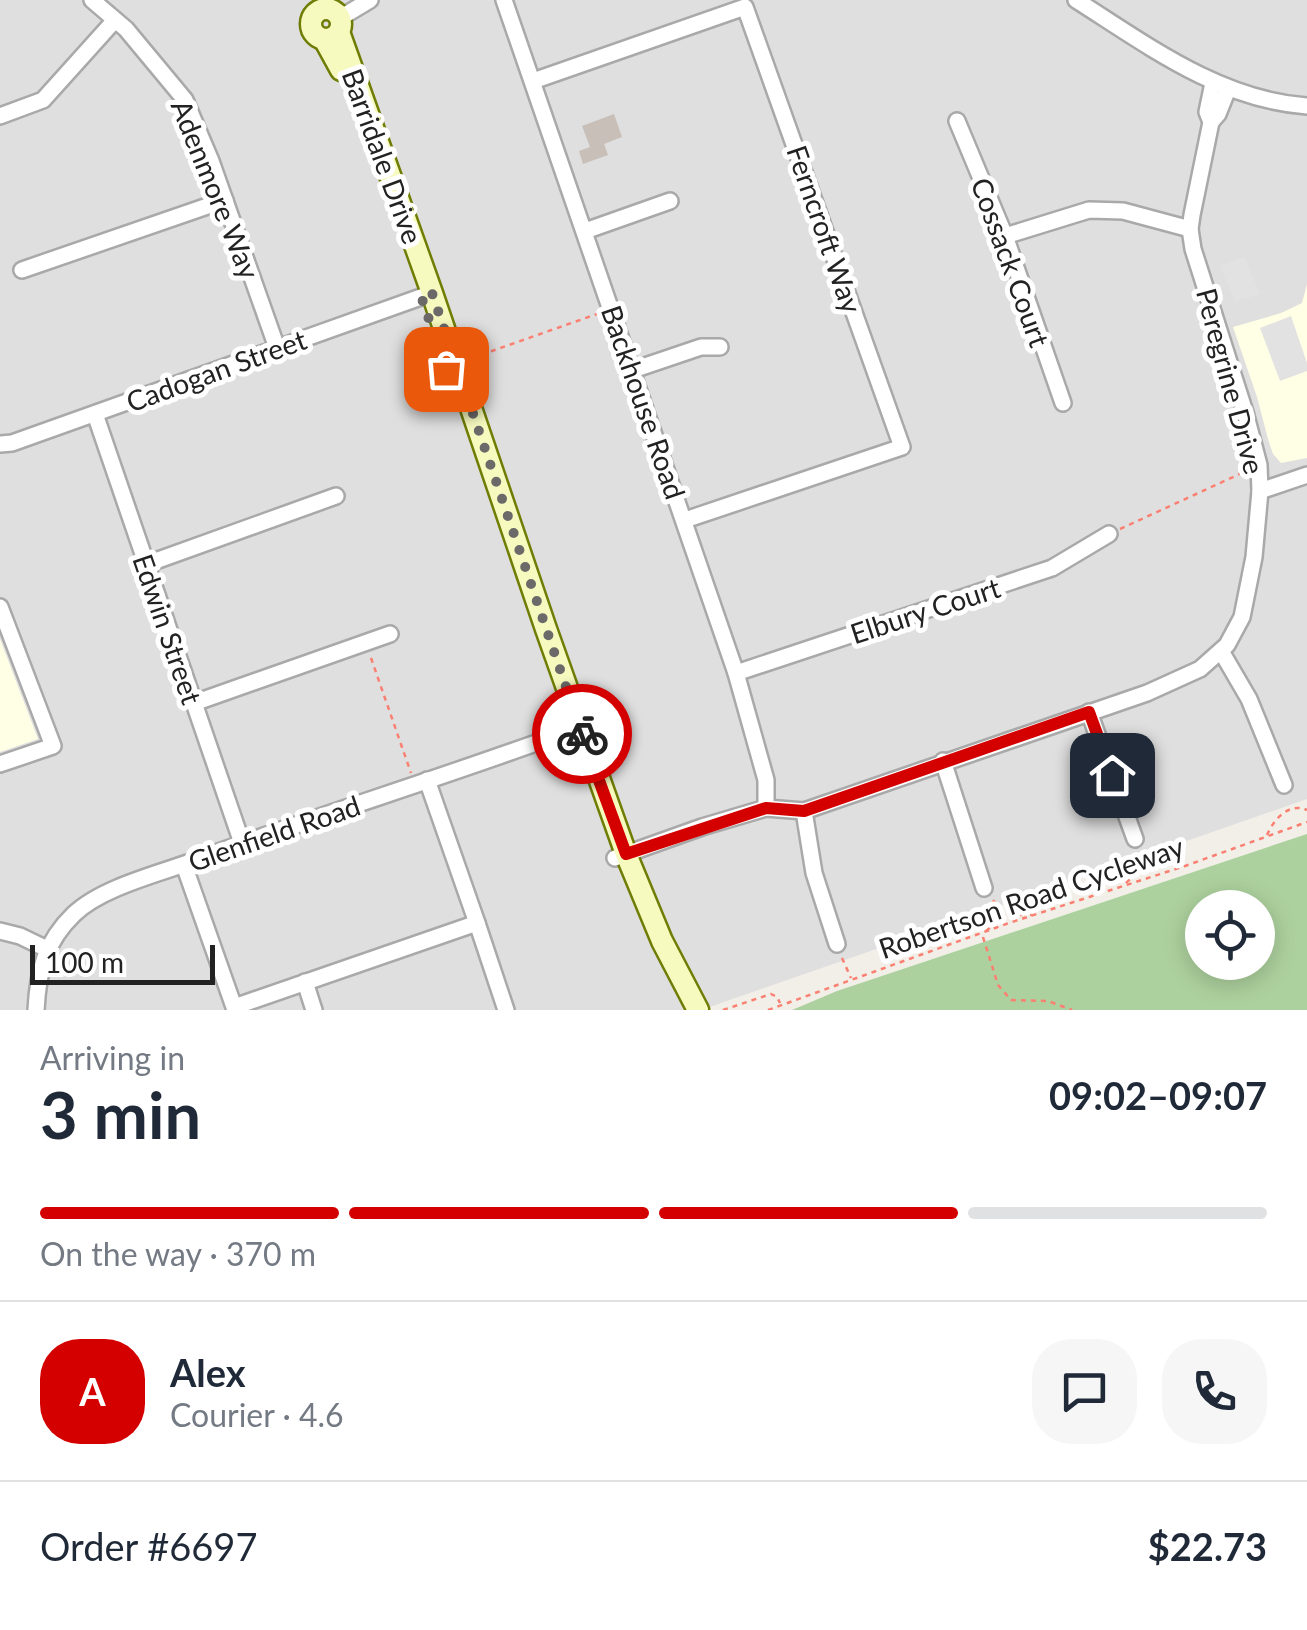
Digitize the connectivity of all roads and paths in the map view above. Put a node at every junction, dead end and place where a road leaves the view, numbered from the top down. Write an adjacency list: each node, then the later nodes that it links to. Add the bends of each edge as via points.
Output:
1 (92, 0): 6 (street, Adenmore Way)
2 (370, 0): 5 (street)
3 (504, 0): 7 (street, Backhouse Road)
4 (1076, 0): 8 (street)
5 (325, 16): 18 (street, Barridale Drive)
6 (115, 20): 10 (street, via 43,100); 12 (street, Adenmore Way, via 185,100)
7 (533, 81): 15 (street, Backhouse Road); 31 (street, Ferncroft Way, via 745,8 902,448)
8 (1221, 86): 9 (street); 14 (street, Peregrine Drive, via 1207,112)
9 (1307, 106)
10 (0, 116)
11 (958, 121): 16 (street, Cossack Court)
12 (225, 200): 17 (street); 20 (street, Adenmore Way)
13 (670, 201): 15 (street)
14 (1190, 229): 16 (street, via 1123,211 1089,210); 27 (street, Peregrine Drive)
15 (585, 230): 19 (street, Backhouse Road)
16 (1005, 236): 24 (street, Cossack Court)
17 (22, 270)
18 (427, 295): 20 (street, Cadogan Street); 22 (street, Barridale Drive); 41 (street, Barridale Drive)
19 (612, 308): 22 (path); 23 (street, Backhouse Road)
20 (277, 348): 25 (street, Cadogan Street)
21 (720, 348): 23 (street, via 701,347)
22 (457, 364): 41 (street, Barridale Drive)
23 (633, 370): 31 (street, Backhouse Road)
24 (1062, 403)
25 (95, 414): 26 (street, Cadogan Street); 33 (street, Edwin Street)
26 (0, 444)
27 (1259, 465): 29 (street, Peregrine Drive); 32 (path)
28 (1307, 474): 29 (street)
29 (1260, 491): 37 (street, Peregrine Drive, via 1242,618)
30 (336, 496): 33 (street)
31 (685, 520): 38 (street, Backhouse Road)
32 (1109, 534): 38 (street, Elbury Court, via 1052,568)
33 (146, 564): 39 (street, Edwin Street)
34 (0, 607): 43 (street, via 53,746)
35 (390, 634): 36 (street)
36 (365, 642): 39 (street); 44 (path)
37 (1221, 651): 40 (street, Peregrine Drive, via 1200,670); 45 (street)
38 (736, 673): 46 (street, Backhouse Road, via 766,780)
39 (194, 702): 52 (street, Edwin Street)
40 (1089, 712): 42 (street, Peregrine Drive); 51 (street)
41 (575, 729): 44 (street, Glenfield Road); 53 (street, Barridale Drive)
42 (943, 761): 48 (street, Peregrine Drive); 57 (street)
43 (0, 764)
44 (421, 782): 52 (street, Glenfield Road); 60 (street)
45 (1284, 784)
46 (766, 808): 48 (street, Peregrine Drive); 53 (street, Peregrine Drive)
47 (1307, 810): 50 (path, via 1289,809)
48 (804, 811): 63 (street, via 814,874)
49 (1307, 822): 50 (path, Robertson Road Cycleway)
50 (1266, 836): 55 (path, Robertson Road Cycleway)
51 (1135, 839)
52 (242, 844): 54 (street, Glenfield Road)
53 (620, 856): 71 (street, Barridale Drive); 72 (street, Barridale Drive)
54 (184, 865): 64 (street, Glenfield Road, via 97,896); 66 (street, via 234,1007)
55 (1185, 866): 56 (path, Robertson Road Cycleway); 56 (path, via 1150,860)
56 (1125, 885): 59 (path, Robertson Road Cycleway)
57 (984, 888): 58 (path)
58 (1005, 915): 59 (path); 62 (path)
59 (1034, 915): 62 (path, Robertson Road Cycleway)
60 (477, 923): 66 (street); 70 (street)
61 (0, 932): 64 (street)
62 (982, 934): 65 (path, Robertson Road Cycleway); 75 (path, via 998,985 1011,1000)
63 (837, 944): 65 (path)
64 (47, 948): 68 (street, Glenfield Road)
65 (852, 979): 67 (path, Robertson Road Cycleway)
66 (305, 982): 69 (street)
67 (780, 1005): 73 (path, via 771,994); 74 (path, Robertson Road Cycleway)
68 (36, 1010)
69 (314, 1010)
70 (506, 1010)
71 (686, 1010)
72 (698, 1010)
73 (723, 1010)
74 (768, 1010)
75 (1072, 1010)

